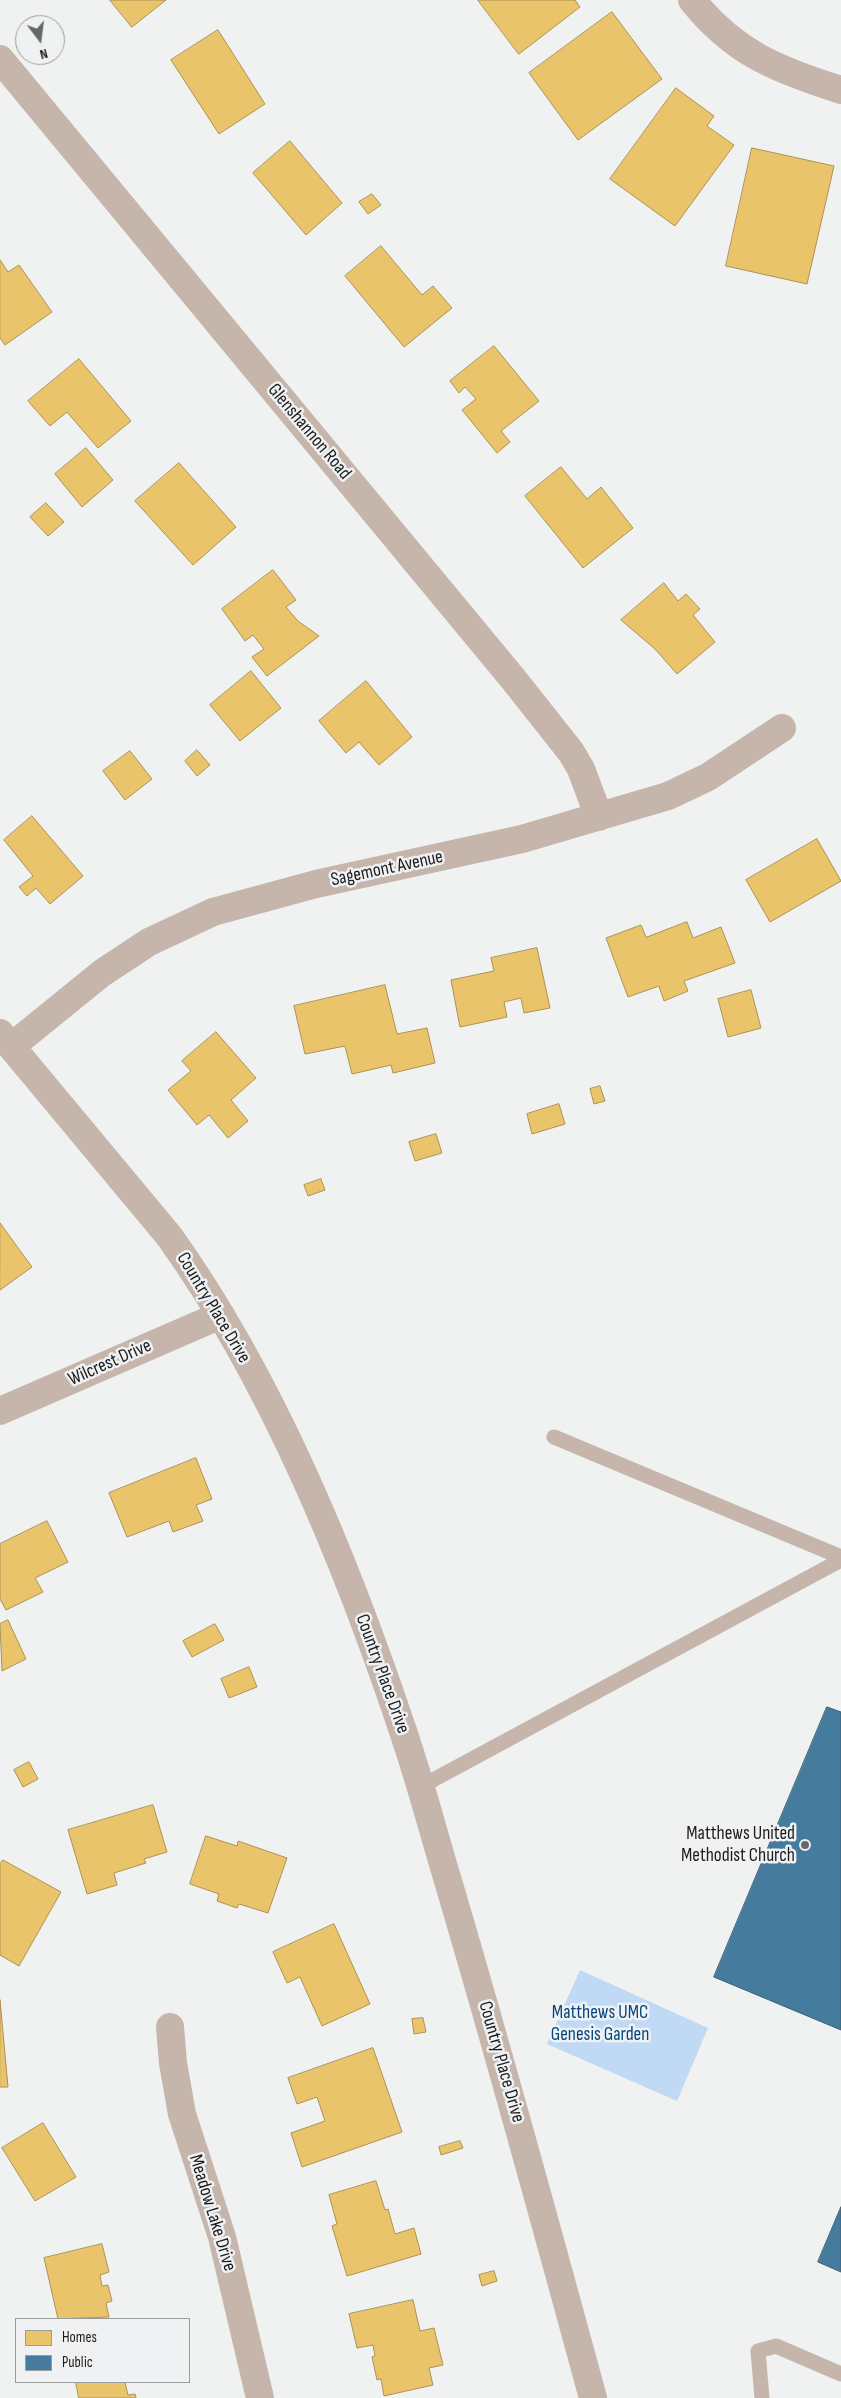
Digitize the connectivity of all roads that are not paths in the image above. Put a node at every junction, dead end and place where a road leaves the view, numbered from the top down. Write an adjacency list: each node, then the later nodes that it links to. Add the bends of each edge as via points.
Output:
1 (692, 0): 3 (street, via 706,18 740,48 795,75)
2 (0, 59): 5 (street, Glenshannon Road, via 514,680 581,768)
3 (841, 90)
4 (782, 728): 5 (street, Sagemont Avenue, via 708,777 668,796)
5 (599, 817): 6 (street, Sagemont Avenue, via 522,839 316,884 214,912 149,942)
6 (6, 1039): 7 (street, Country Place Drive, via 169,1236)
7 (221, 1315): 8 (street, Wilcrest Drive); 11 (street, Country Place Drive, via 284,1433 352,1588)
8 (0, 1411)
9 (554, 1437): 10 (lane)
10 (841, 1558): 11 (lane)
11 (420, 1787): 15 (street, Country Place Drive, via 502,2064)
12 (170, 2027): 14 (street, Meadow Lake Drive, via 182,2114 222,2236)
13 (841, 2374): 16 (lane, via 776,2346 758,2351)
14 (260, 2398)
15 (593, 2398)
16 (762, 2398)

